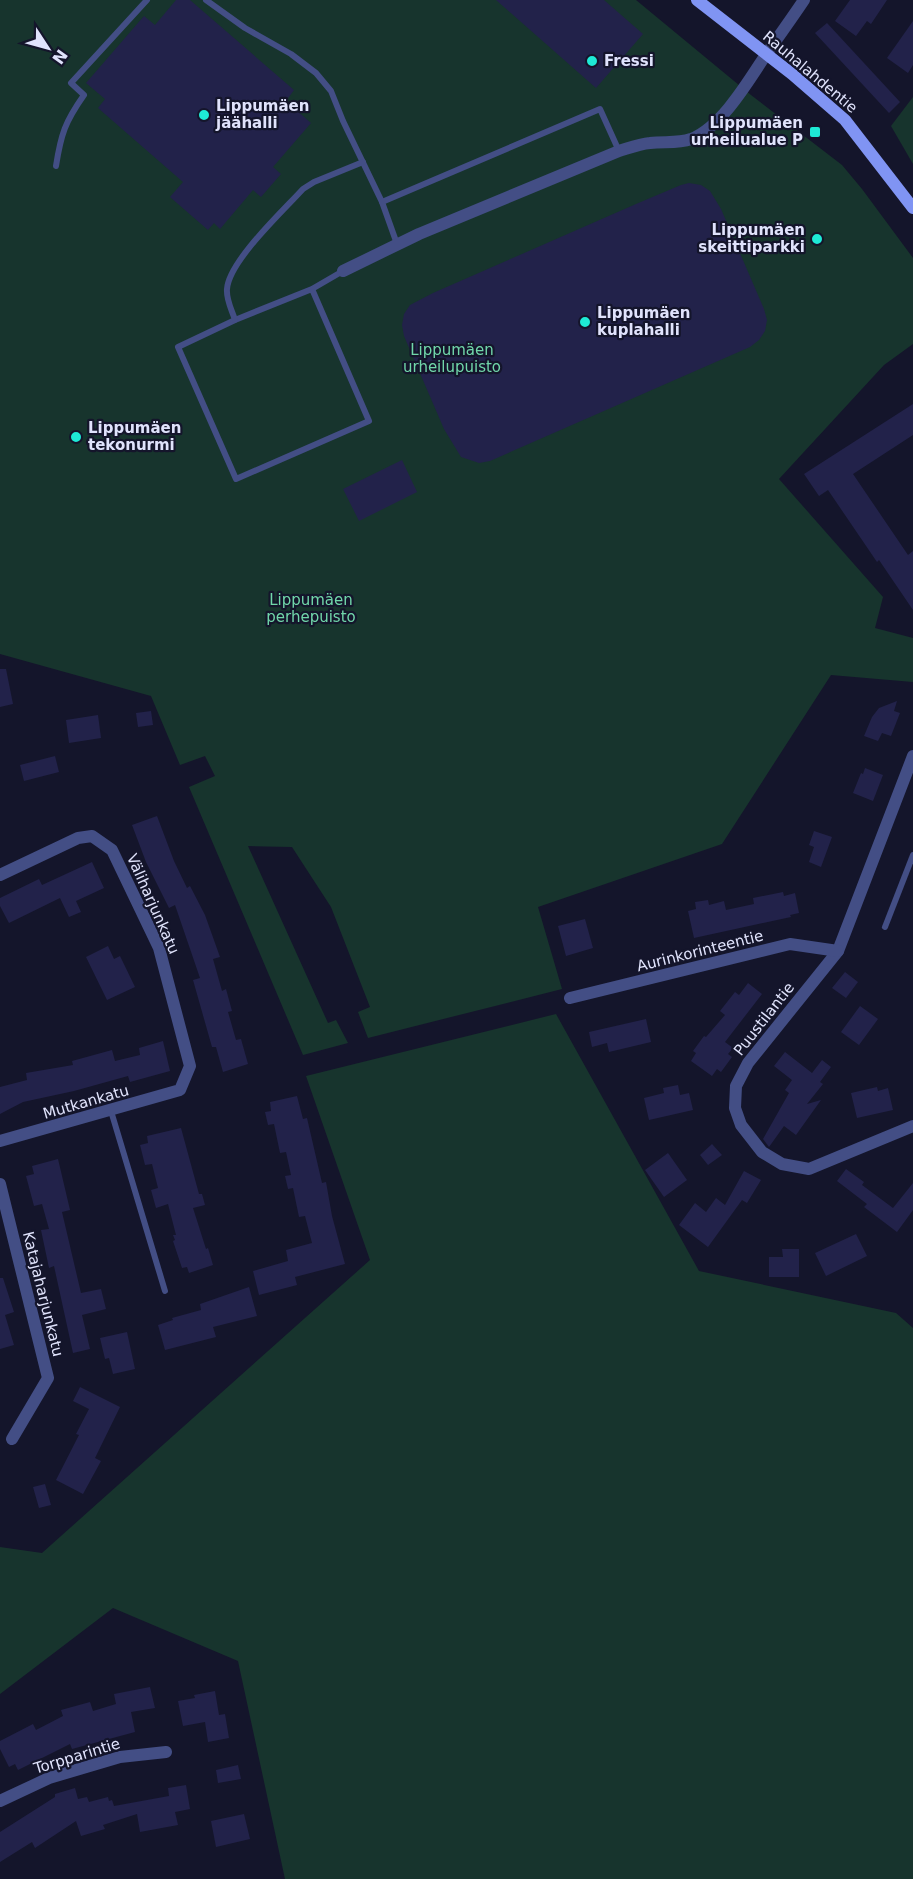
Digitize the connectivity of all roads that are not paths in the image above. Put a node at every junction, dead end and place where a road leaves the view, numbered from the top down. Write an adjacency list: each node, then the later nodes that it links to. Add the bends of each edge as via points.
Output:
1 (147, 0): 8 (lane, via 71,83 84,95 60,137)
2 (206, 0): 7 (lane, via 316,73 331,91)
3 (698, 0): 5 (main road, Rauhalahdentie)
4 (804, 0): 5 (street)
5 (766, 54): 6 (street, via 728,109 704,132 676,143 652,142); 10 (main road, Rauhalahdentie, via 845,120)
6 (619, 152): 9 (lane, via 600,109); 11 (street)
7 (363, 162): 9 (lane); 14 (lane, via 303,189 238,261 227,290)
8 (56, 166)
9 (382, 202): 11 (lane)
10 (913, 208)
11 (397, 244): 12 (street)
12 (343, 271): 13 (lane)
13 (312, 289): 14 (lane); 14 (lane, via 369,421 236,479 178,347)
14 (235, 320)
15 (911, 765): 19 (street, Puustilantie)
16 (913, 855): 18 (lane)
17 (0, 875): 21 (street, Väliharjunkatu, via 78,838 92,836 112,850 159,948 190,1066)
18 (885, 927)
19 (838, 951): 20 (street, Aurinkorinteentie, via 790,944); 23 (street, Puustilantie, via 748,1063 736,1086 735,1108 741,1125 762,1152 782,1164 809,1168)
20 (570, 998)
21 (180, 1090): 22 (street, Mutkankatu)
22 (111, 1111): 24 (street, Mutkankatu); 26 (lane)
23 (913, 1125)
24 (0, 1141)
25 (0, 1184): 27 (street, Katajaharjunkatu, via 48,1378)
26 (165, 1291)
27 (12, 1439)
28 (166, 1752): 29 (street, Torpparintie, via 120,1757 59,1775)
29 (0, 1801)

